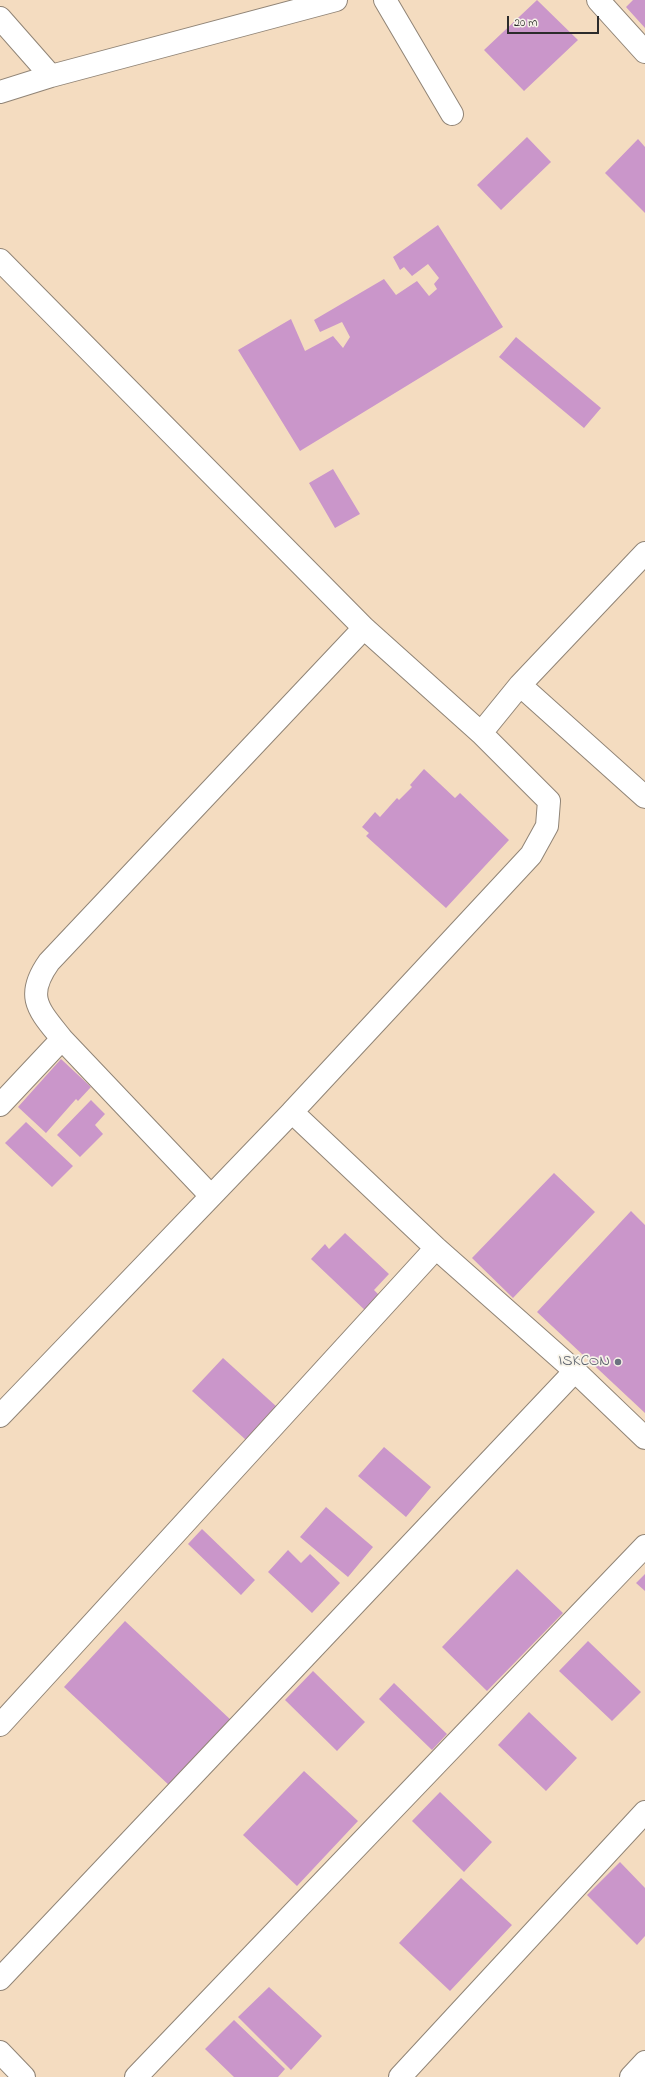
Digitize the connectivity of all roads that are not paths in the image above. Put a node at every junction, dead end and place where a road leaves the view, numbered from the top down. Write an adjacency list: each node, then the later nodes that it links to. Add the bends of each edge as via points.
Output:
1 (336, 0): 4 (street)
2 (385, 0): 9 (street)
3 (598, 0): 6 (street)
4 (282, 6): 7 (street)
5 (0, 18): 7 (street)
6 (645, 52)
7 (51, 76): 8 (street)
8 (0, 92)
9 (452, 114)
10 (0, 260): 12 (street)
11 (645, 553): 13 (street)
12 (364, 628): 14 (street); 16 (street, via 39,975 35,989 36,1002)
13 (520, 685): 14 (street); 15 (street)
14 (482, 732): 18 (street, via 549,801 547,826 531,855)
15 (645, 797)
16 (62, 1039): 17 (street); 19 (street)
17 (0, 1105)
18 (292, 1112): 19 (street); 20 (street)
19 (211, 1196): 22 (street)
20 (436, 1248): 21 (street); 25 (street)
21 (575, 1371): 23 (street); 27 (street)
22 (0, 1416)
23 (645, 1438)
24 (645, 1546): 31 (street)
25 (0, 1725)
26 (645, 1812): 32 (street)
27 (0, 1979)
28 (0, 2052): 30 (street)
29 (645, 2062): 33 (street)
30 (24, 2077)
31 (136, 2077)
32 (400, 2077)
33 (631, 2077)

